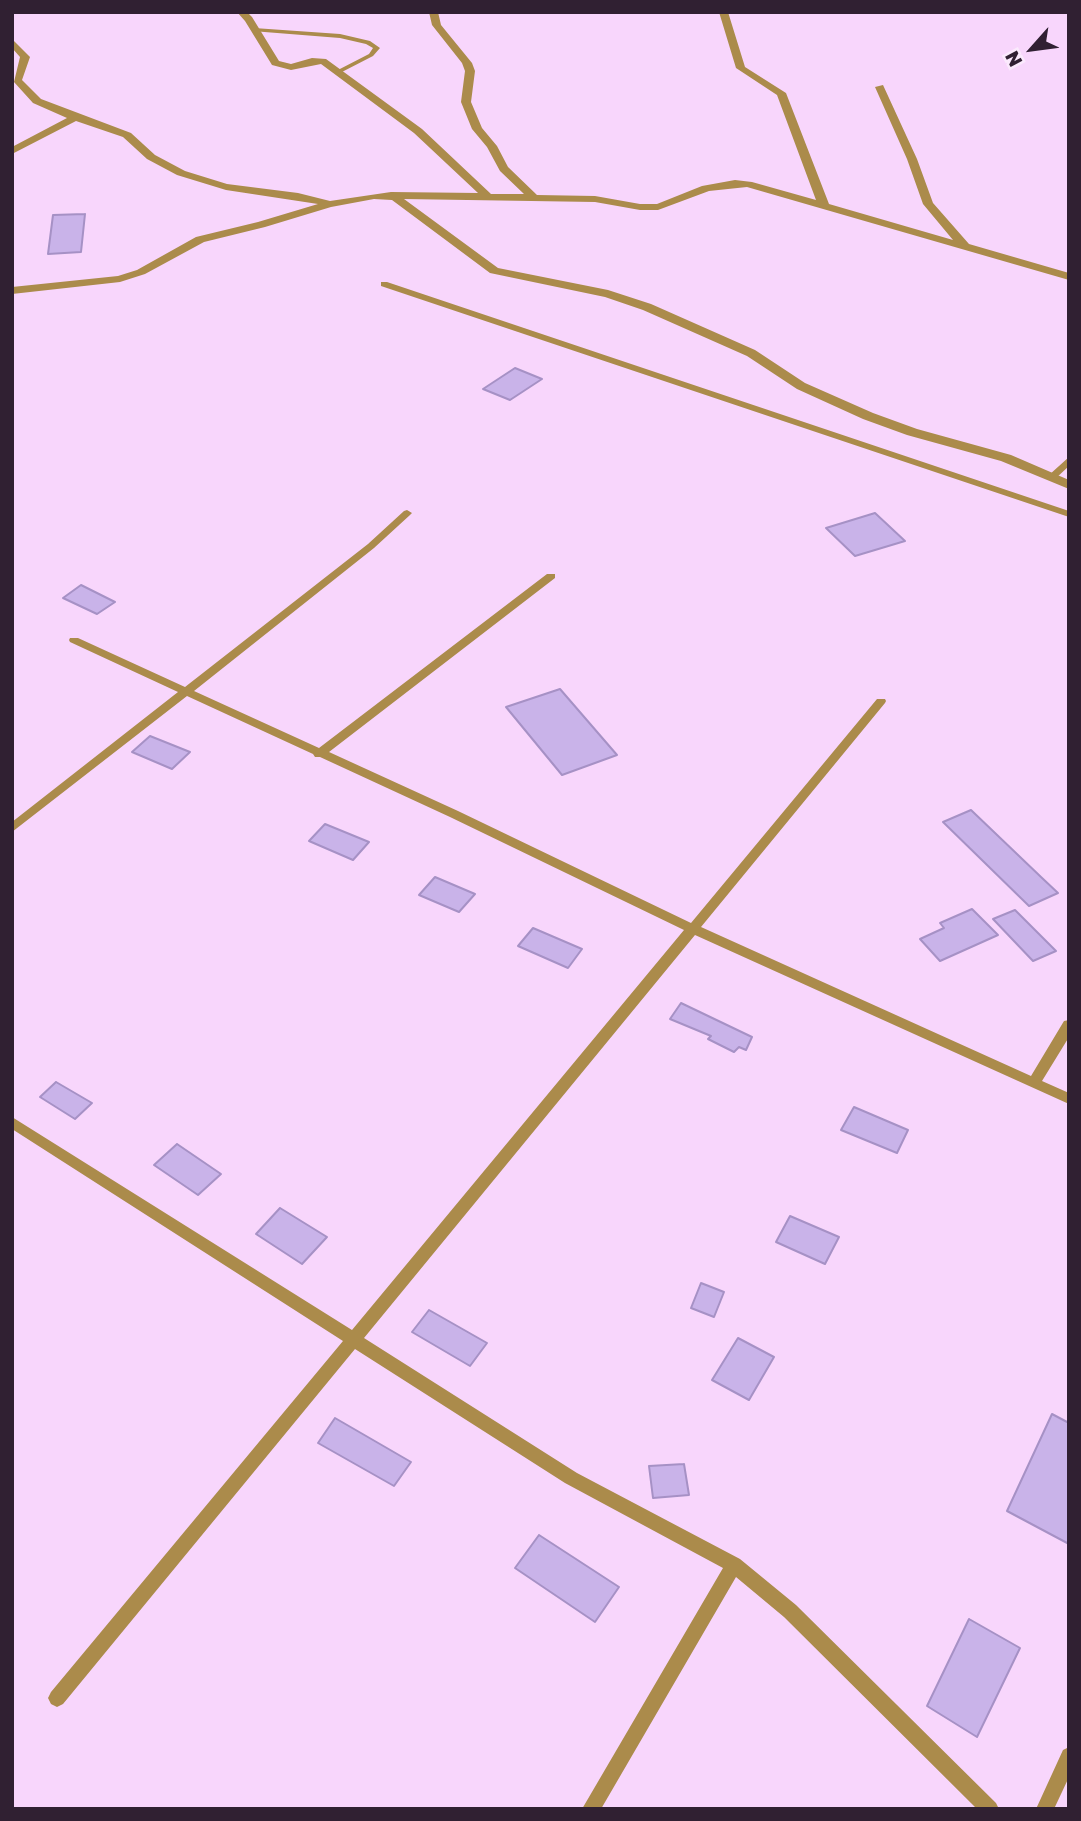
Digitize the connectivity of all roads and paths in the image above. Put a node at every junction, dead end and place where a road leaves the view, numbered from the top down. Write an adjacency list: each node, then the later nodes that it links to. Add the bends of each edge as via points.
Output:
1 (241, 12): 4 (street)
2 (433, 12): 16 (street, via 467,63 466,102 477,129 504,169)
3 (723, 12): 18 (street, via 741,68 781,93)
4 (254, 30): 6 (street, via 271,61 279,66 320,60); 6 (lane, via 340,36 377,48)
5 (12, 42): 8 (street, via 26,57 17,80)
6 (338, 72): 15 (street, via 418,131)
7 (880, 87): 19 (street, via 928,204)
8 (33, 98): 9 (street); 10 (street)
9 (16, 100)
10 (76, 117): 11 (street); 17 (street, via 116,129 151,157 203,181)
11 (12, 151)
12 (12, 157): 13 (street)
13 (12, 165)
14 (374, 196): 15 (street); 17 (street); 24 (street, via 402,200 494,271 608,294 647,307 751,353 801,386 868,416 1006,458)
15 (487, 196): 16 (street)
16 (534, 197): 18 (street, via 658,207 706,188 735,183)
17 (329, 204): 22 (street, via 200,239 129,276)
18 (824, 206): 19 (street)
19 (965, 247): 20 (street)
20 (1069, 277)
21 (384, 284): 27 (lane)
22 (12, 291)
23 (1069, 460): 24 (lane)
24 (1052, 477): 25 (street)
25 (1069, 485)
26 (407, 513): 30 (lane)
27 (1069, 514)
28 (551, 576): 32 (lane)
29 (74, 640): 30 (lane)
30 (183, 692): 32 (lane); 33 (lane)
31 (881, 701): 34 (lane)
32 (319, 754): 34 (lane)
33 (12, 828)
34 (693, 929): 36 (lane); 39 (lane)
35 (1069, 1025): 36 (lane)
36 (1034, 1083): 37 (lane)
37 (1069, 1099)
38 (12, 1122): 39 (lane)
39 (355, 1339): 40 (lane, via 571,1479); 41 (lane)
40 (734, 1566): 43 (lane); 44 (lane, via 790,1611)
41 (57, 1698)
42 (1069, 1756): 45 (lane)
43 (591, 1809)
44 (990, 1809)
45 (1045, 1809)

